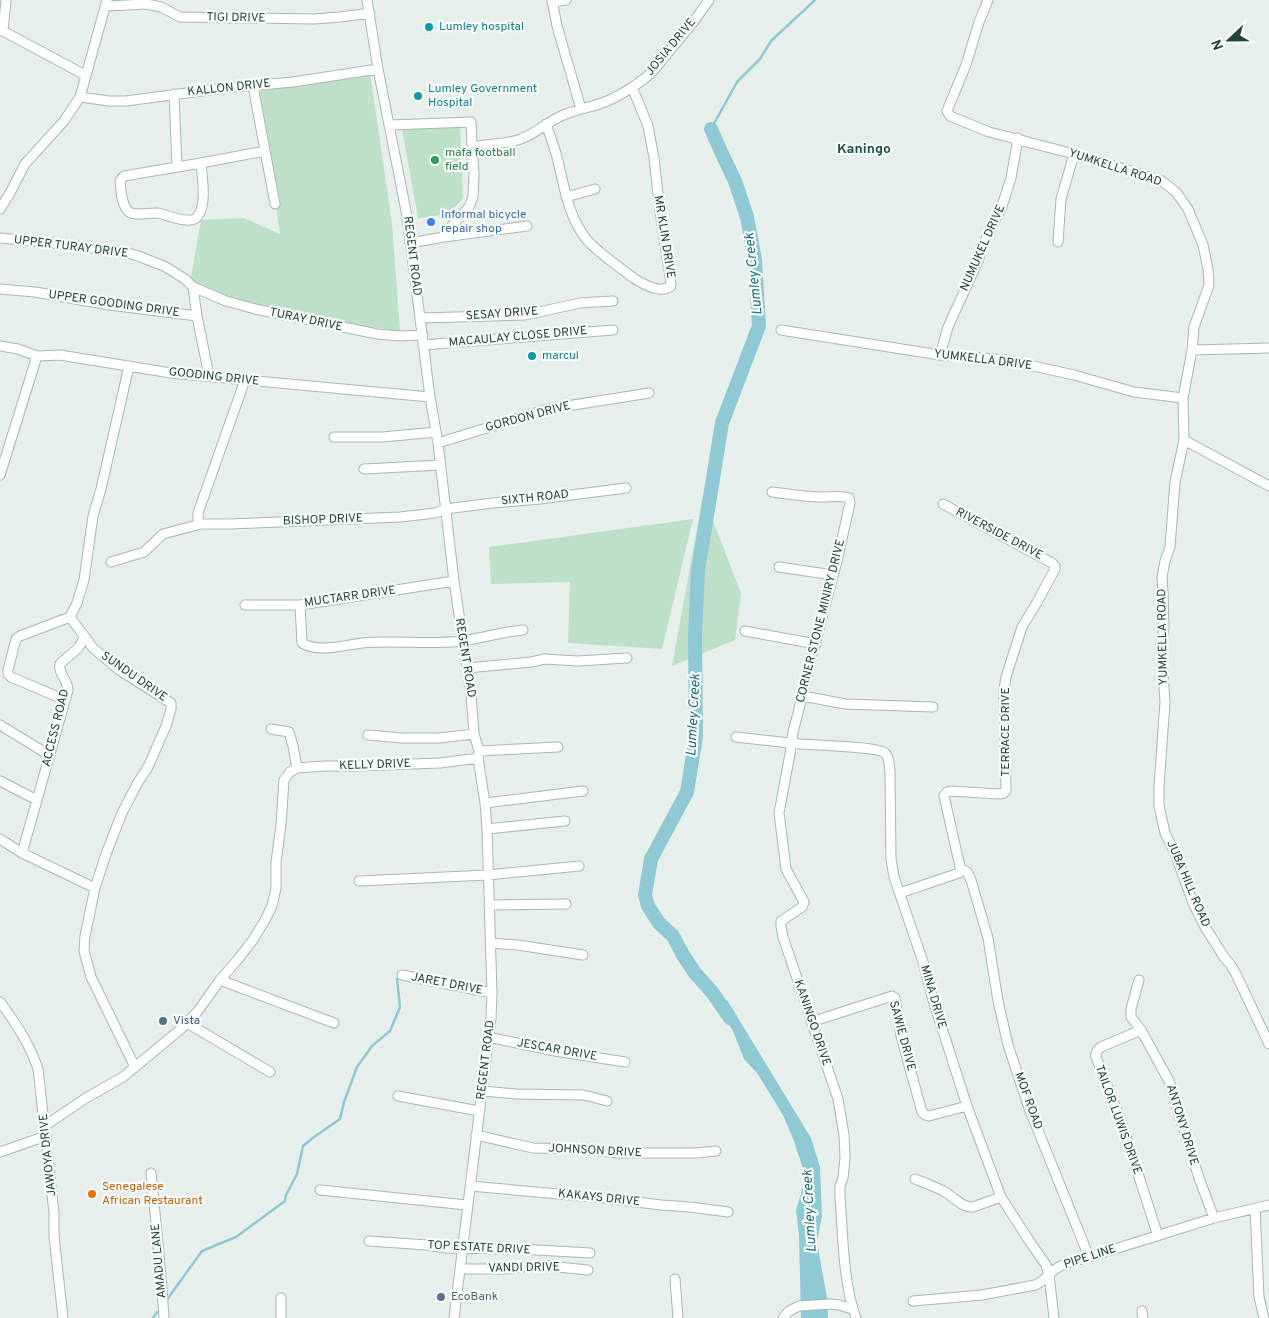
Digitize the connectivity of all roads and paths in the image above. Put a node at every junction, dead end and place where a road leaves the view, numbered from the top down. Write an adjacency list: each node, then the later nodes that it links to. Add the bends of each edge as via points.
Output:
1 (6, 0): 9 (street)
2 (367, 0): 8 (street, REGENT ROAD)
3 (566, 0): 6 (street)
4 (709, 0): 13 (street, JOSIA DRIVE, via 653,71)
5 (988, 0): 19 (street, YUMKELLA ROAD, via 947,111 950,116 989,132)
6 (552, 1): 16 (street)
7 (106, 3): 8 (street, TIGI DRIVE, via 147,4 161,7 180,18 314,19); 11 (street)
8 (370, 13): 10 (street, REGENT ROAD)
9 (2, 31): 11 (street)
10 (378, 69): 12 (street, KALLON DRIVE); 18 (street, REGENT ROAD)
11 (85, 75): 15 (street)
12 (253, 86): 14 (street, KALLON DRIVE); 21 (street)
13 (632, 87): 16 (street, JOSIA DRIVE, via 601,104); 26 (street, MR KLIN DRIVE, via 648,126 671,286 667,289 653,288 605,257 587,239)
14 (174, 94): 15 (street, KALLON DRIVE, via 126,101); 24 (street)
15 (80, 97): 28 (street, via 64,121 25,164)
16 (581, 109): 17 (street, JOSIA DRIVE)
17 (546, 124): 20 (street, JOSIA DRIVE, via 517,140); 26 (street, MR KLIN DRIVE)
18 (390, 125): 20 (street, via 471,122); 33 (street, REGENT ROAD)
19 (1018, 138): 22 (street, YUMKELLA ROAD); 46 (street, NUMUKEL DRIVE, via 1012,178 1002,206 948,327)
20 (472, 147): 30 (street, via 473,197 469,207)
21 (265, 151): 23 (street); 27 (street)
22 (1074, 154): 32 (street, via 1061,199); 45 (street, YUMKELLA ROAD, via 1162,182 1176,192 1188,209 1203,245 1209,284 1194,327)
23 (201, 163): 24 (street); 24 (street, via 203,197 196,219 186,221 126,210 121,178)
24 (177, 166)
25 (596, 189): 26 (street)
26 (566, 197)
27 (275, 204)
28 (0, 209)
29 (527, 226): 30 (street)
30 (444, 237): 33 (street)
31 (0, 238): 34 (street, UPPER TURAY DRIVE, via 124,252 164,266)
32 (1058, 242)
33 (410, 243): 38 (street, REGENT ROAD)
34 (192, 287): 37 (street); 41 (street, TURAY DRIVE, via 255,309 377,334)
35 (0, 289): 37 (street, UPPER GOODING DRIVE)
36 (613, 301): 38 (street, SESAY DRIVE, via 580,303 525,315)
37 (197, 316): 49 (street, UPPER GOODING DRIVE)
38 (420, 318): 41 (street, REGENT ROAD)
39 (613, 330): 42 (street, MACAULAY CLOSE DRIVE)
40 (781, 330): 46 (street, YUMKELLA DRIVE)
41 (423, 335): 42 (street, REGENT ROAD)
42 (423, 345): 52 (street, REGENT ROAD)
43 (0, 346): 47 (street, GOODING DRIVE)
44 (1269, 348): 45 (street)
45 (1192, 350): 53 (street, YUMKELLA ROAD)
46 (940, 355): 53 (street, YUMKELLA DRIVE, via 1006,360 1074,374 1134,392)
47 (37, 356): 48 (street, GOODING DRIVE, via 60,355); 60 (street)
48 (129, 366): 49 (street, GOODING DRIVE); 74 (street, via 93,516 84,580)
49 (209, 376): 50 (street, GOODING DRIVE)
50 (245, 380): 52 (street, GOODING DRIVE); 66 (street, via 198,513)
51 (649, 393): 57 (street, GORDON DRIVE, via 548,409)
52 (430, 397): 54 (street, REGENT ROAD)
53 (1183, 398): 56 (street, YUMKELLA ROAD)
54 (436, 432): 55 (street); 57 (street, REGENT ROAD)
55 (334, 437)
56 (1184, 440): 61 (street); 95 (street, YUMKELLA ROAD, via 1170,547 1162,578 1164,628 1161,645 1165,702)
57 (438, 443): 58 (street, REGENT ROAD)
58 (440, 465): 59 (street); 65 (street, REGENT ROAD)
59 (364, 469)
60 (0, 475)
61 (1269, 486)
62 (626, 488): 65 (street, SIXTH ROAD)
63 (772, 492): 70 (street, CORNER STONE MINIRY DRIVE, via 849,498)
64 (943, 504): 68 (street, RIVERSIDE DRIVE)
65 (445, 509): 66 (street, BISHOP DRIVE, via 400,517); 71 (street, REGENT ROAD)
66 (201, 524): 67 (street, BISHOP DRIVE, via 163,534 144,552)
67 (111, 562)
68 (1055, 566): 105 (street, TERRACE DRIVE, via 1022,627 1006,677 1006,790 1000,794 951,791 944,796)
69 (779, 567): 70 (street)
70 (833, 575): 79 (street, CORNER STONE MINIRY DRIVE)
71 (454, 581): 73 (street, MUCTARR DRIVE); 78 (street, REGENT ROAD)
72 (245, 605): 73 (street, MUCTARR DRIVE)
73 (300, 605): 78 (street, via 302,643 306,645 329,648 363,643)
74 (70, 617): 77 (street, SUNDU DRIVE); 83 (street, via 16,639 8,670 11,677)
75 (523, 630): 78 (street)
76 (745, 631): 79 (street)
77 (84, 637): 83 (street, ACCESS ROAD, via 78,650 60,664 68,686); 108 (street, SUNDU DRIVE, via 118,669 171,703 166,726 122,814)
78 (462, 641): 81 (street, REGENT ROAD)
79 (816, 644): 82 (street, CORNER STONE MINIRY DRIVE)
80 (627, 658): 81 (street, via 545,659)
81 (467, 668): 87 (street, REGENT ROAD)
82 (802, 696): 84 (street, via 845,704); 90 (street, CORNER STONE MINIRY DRIVE)
83 (65, 700): 92 (street, ACCESS ROAD)
84 (933, 707)
85 (0, 725): 92 (street)
86 (271, 729): 94 (street, via 289,732)
87 (474, 734): 88 (street, via 439,738); 93 (street, REGENT ROAD)
88 (368, 735)
89 (736, 737): 90 (street)
90 (791, 743): 109 (street, MINA DRIVE, via 885,753 890,772 891,859); 119 (street, KANINGO DRIVE, via 779,813 786,869 804,902 802,908 781,921 781,926)
91 (558, 748): 93 (street, KELLY DRIVE)
92 (49, 755): 98 (street, ACCESS ROAD)
93 (478, 755): 94 (street, KELLY DRIVE, via 440,763); 99 (street, REGENT ROAD)
94 (297, 768): 115 (street, via 284,780 272,906 253,940)
95 (1160, 769): 124 (street, JUBA HILL ROAD, via 1161,817 1193,903 1236,974)
96 (0, 780): 98 (street)
97 (583, 791): 99 (street)
98 (38, 800): 103 (street, ACCESS ROAD)
99 (485, 803): 101 (street, REGENT ROAD)
100 (565, 821): 101 (street)
101 (487, 829): 106 (street, REGENT ROAD)
102 (0, 839): 103 (street)
103 (22, 853): 108 (street)
104 (579, 866): 106 (street)
105 (961, 871): 109 (street); 152 (street, MOF ROAD, via 967,872 971,880 988,938 1008,1045 1029,1108)
106 (488, 875): 107 (street); 111 (street, REGENT ROAD)
107 (359, 881)
108 (95, 888): 126 (street, SUNDU DRIVE, via 84,951 94,984)
109 (900, 893): 131 (street, MINA DRIVE)
110 (566, 904): 111 (street)
111 (489, 905): 112 (street, REGENT ROAD)
112 (491, 943): 113 (street); 117 (street, REGENT ROAD)
113 (583, 955)
114 (402, 976): 117 (street, JARET DRIVE)
115 (220, 980): 120 (street); 121 (street)
116 (1139, 980): 122 (street, ANTONY DRIVE, via 1131,1017)
117 (492, 993): 123 (street, REGENT ROAD)
118 (0, 1002): 135 (street, JAWOYA DRIVE, via 27,1041 38,1069)
119 (811, 1022): 131 (street, SAWIE DRIVE, via 892,996 922,1112 929,1116); 159 (street, KANINGO DRIVE, via 838,1100 844,1135 846,1158 840,1197 845,1266)
120 (187, 1023): 126 (street); 127 (street)
121 (334, 1023)
122 (1141, 1030): 147 (street, ANTONY DRIVE, via 1169,1081); 148 (street, TAILOR LUWIS DRIVE, via 1101,1047 1095,1054 1122,1124)
123 (488, 1037): 125 (street, JESCAR DRIVE); 128 (street, REGENT ROAD)
124 (1269, 1044)
125 (625, 1062)
126 (135, 1067): 133 (street)
127 (270, 1072)
128 (483, 1091): 130 (street, via 584,1095); 132 (street, REGENT ROAD)
129 (398, 1096): 132 (street)
130 (607, 1101)
131 (967, 1106): 142 (street, MINA DRIVE)
132 (479, 1111): 134 (street, REGENT ROAD)
133 (46, 1125)
134 (476, 1135): 137 (street, JOHNSON DRIVE, via 533,1148 619,1153); 140 (street, REGENT ROAD)
135 (46, 1136): 136 (street); 160 (street, JAWOYA DRIVE)
136 (0, 1152)
137 (716, 1152)
138 (151, 1173): 161 (street, AMADU LANE)
139 (915, 1179): 142 (street, via 944,1192 964,1206 973,1207)
140 (470, 1186): 143 (street, REGENT ROAD); 146 (street, KAKAYS DRIVE, via 595,1196)
141 (320, 1190): 143 (street)
142 (1001, 1197): 155 (street, MINA DRIVE, via 1042,1257)
143 (467, 1205): 150 (street, REGENT ROAD)
144 (1269, 1205): 145 (street, PIPE LINE)
145 (1255, 1209): 147 (street, PIPE LINE); 167 (street, via 1259,1297)
146 (728, 1212)
147 (1214, 1218): 148 (street, PIPE LINE)
148 (1158, 1236): 152 (street, PIPE LINE)
149 (369, 1241): 150 (street, TOP ESTATE DRIVE)
150 (462, 1249): 151 (street, TOP ESTATE DRIVE); 153 (street, REGENT ROAD)
151 (590, 1253)
152 (1089, 1257): 155 (street, PIPE LINE, via 1055,1269)
153 (460, 1269): 154 (street, VANDI DRIVE, via 548,1266); 163 (street, REGENT ROAD)
154 (588, 1270)
155 (1049, 1275): 158 (street, PIPE LINE, via 1043,1282 1000,1292); 166 (street, MINA DRIVE)
156 (675, 1279): 164 (street)
157 (281, 1298): 162 (street)
158 (913, 1301)
159 (854, 1314): 165 (street, via 839,1305 830,1304 799,1306)
160 (63, 1318)
161 (164, 1318)
162 (281, 1318)
163 (454, 1318)
164 (678, 1318)
165 (783, 1318)
166 (1054, 1318)
167 (1264, 1318)

